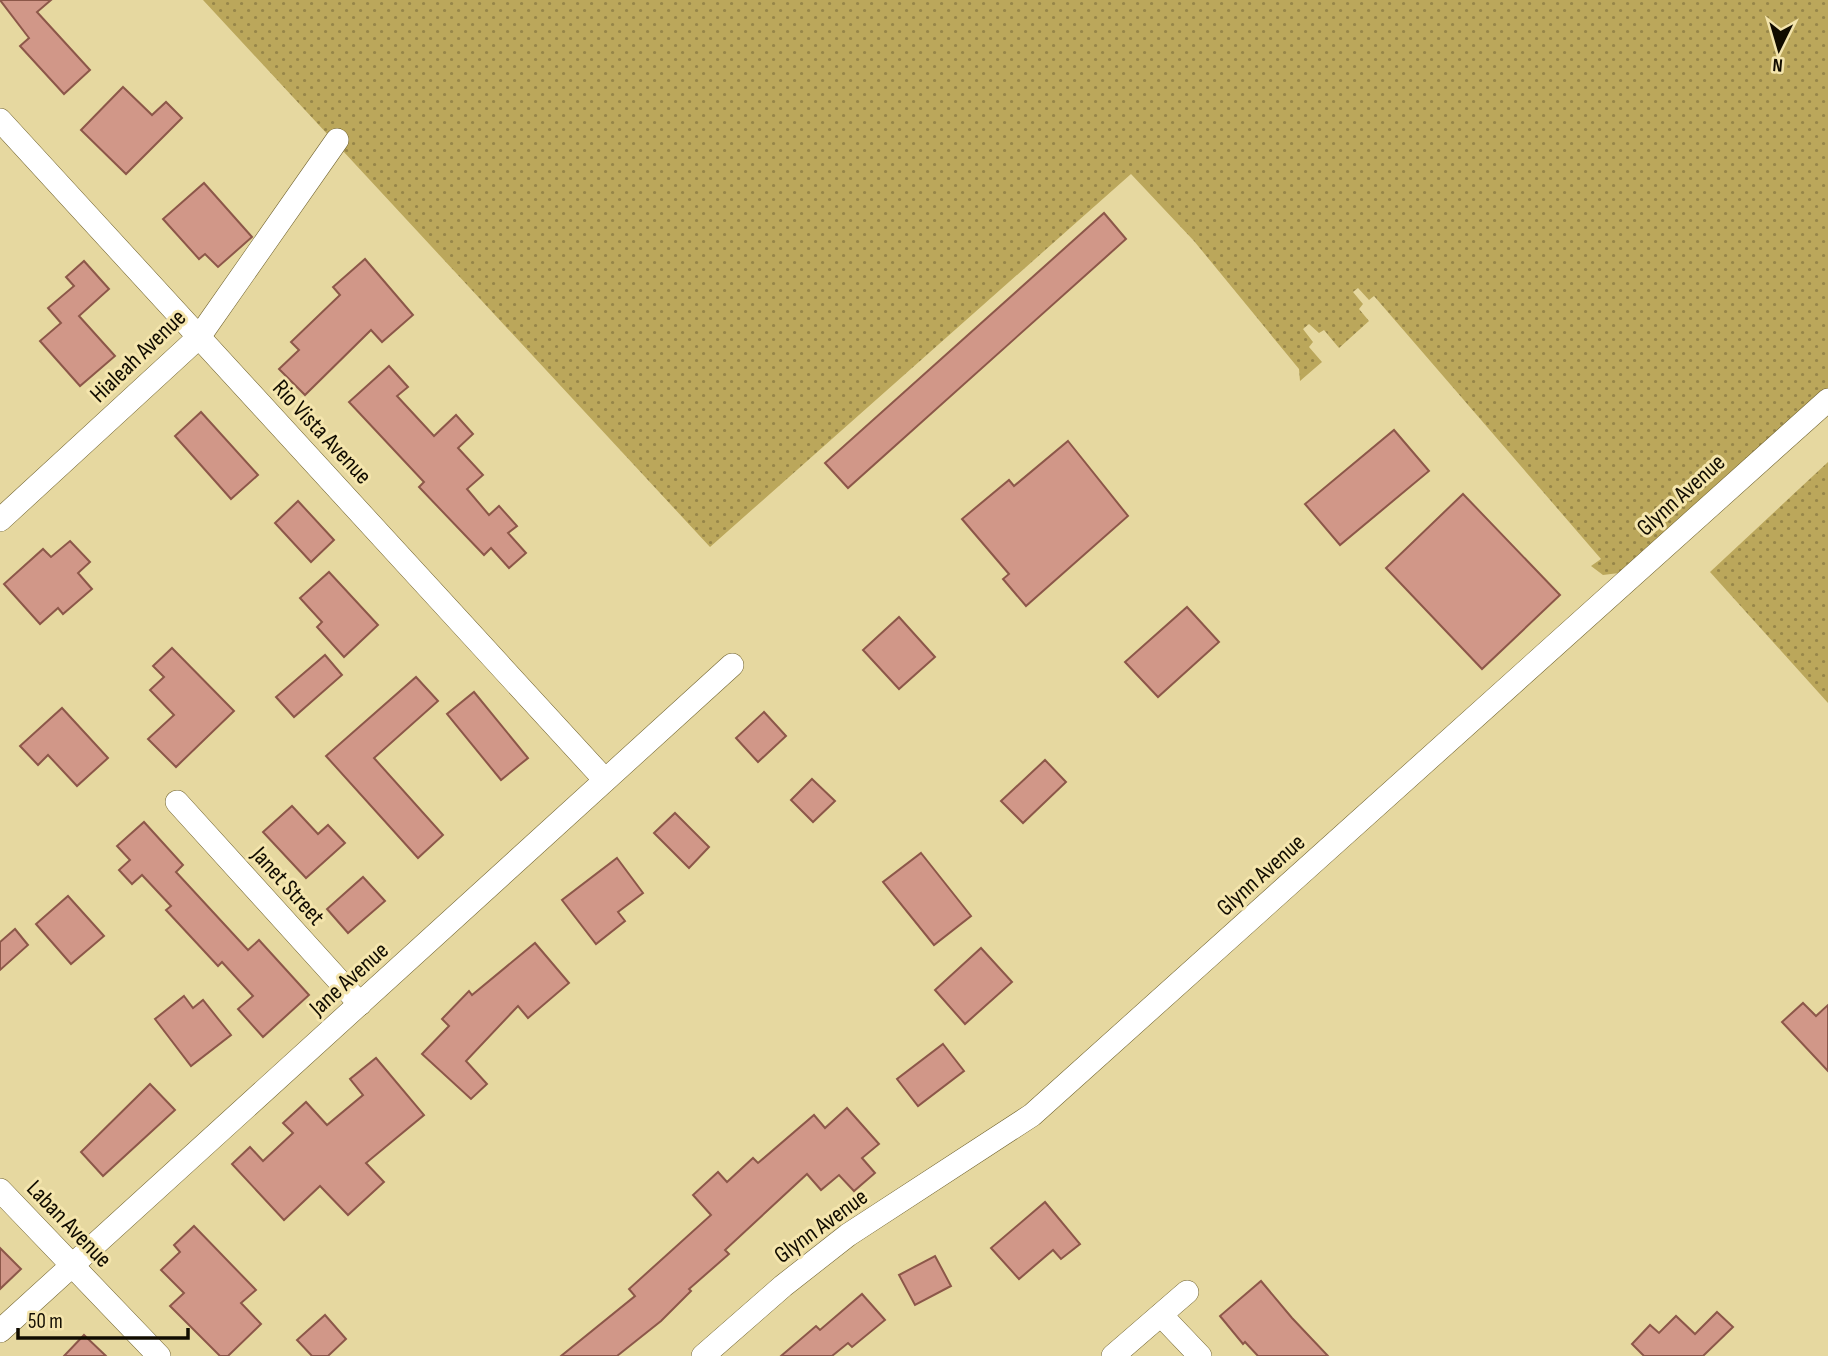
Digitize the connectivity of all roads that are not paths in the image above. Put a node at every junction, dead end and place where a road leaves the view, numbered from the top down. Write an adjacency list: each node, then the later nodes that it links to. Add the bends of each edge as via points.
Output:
1 (0, 120): 3 (street, Rio Vista Avenue)
2 (337, 140): 3 (street, Hialeah Avenue)
3 (199, 337): 5 (street, Hialeah Avenue); 7 (street, Rio Vista Avenue)
4 (1828, 400): 16 (street, Glynn Avenue, via 1032,1115 848,1235)
5 (0, 520)
6 (732, 665): 7 (street, Jane Avenue)
7 (606, 780): 9 (street, Jane Avenue)
8 (177, 802): 9 (street, Janet Street)
9 (360, 1004): 11 (street, Jane Avenue)
10 (0, 1190): 11 (street, Laban Avenue)
11 (72, 1265): 14 (street, Jane Avenue); 15 (street, Laban Avenue)
12 (1187, 1292): 13 (street)
13 (1161, 1315): 17 (street); 18 (street)
14 (0, 1331)
15 (159, 1356)
16 (703, 1356)
17 (1113, 1356)
18 (1200, 1356)

